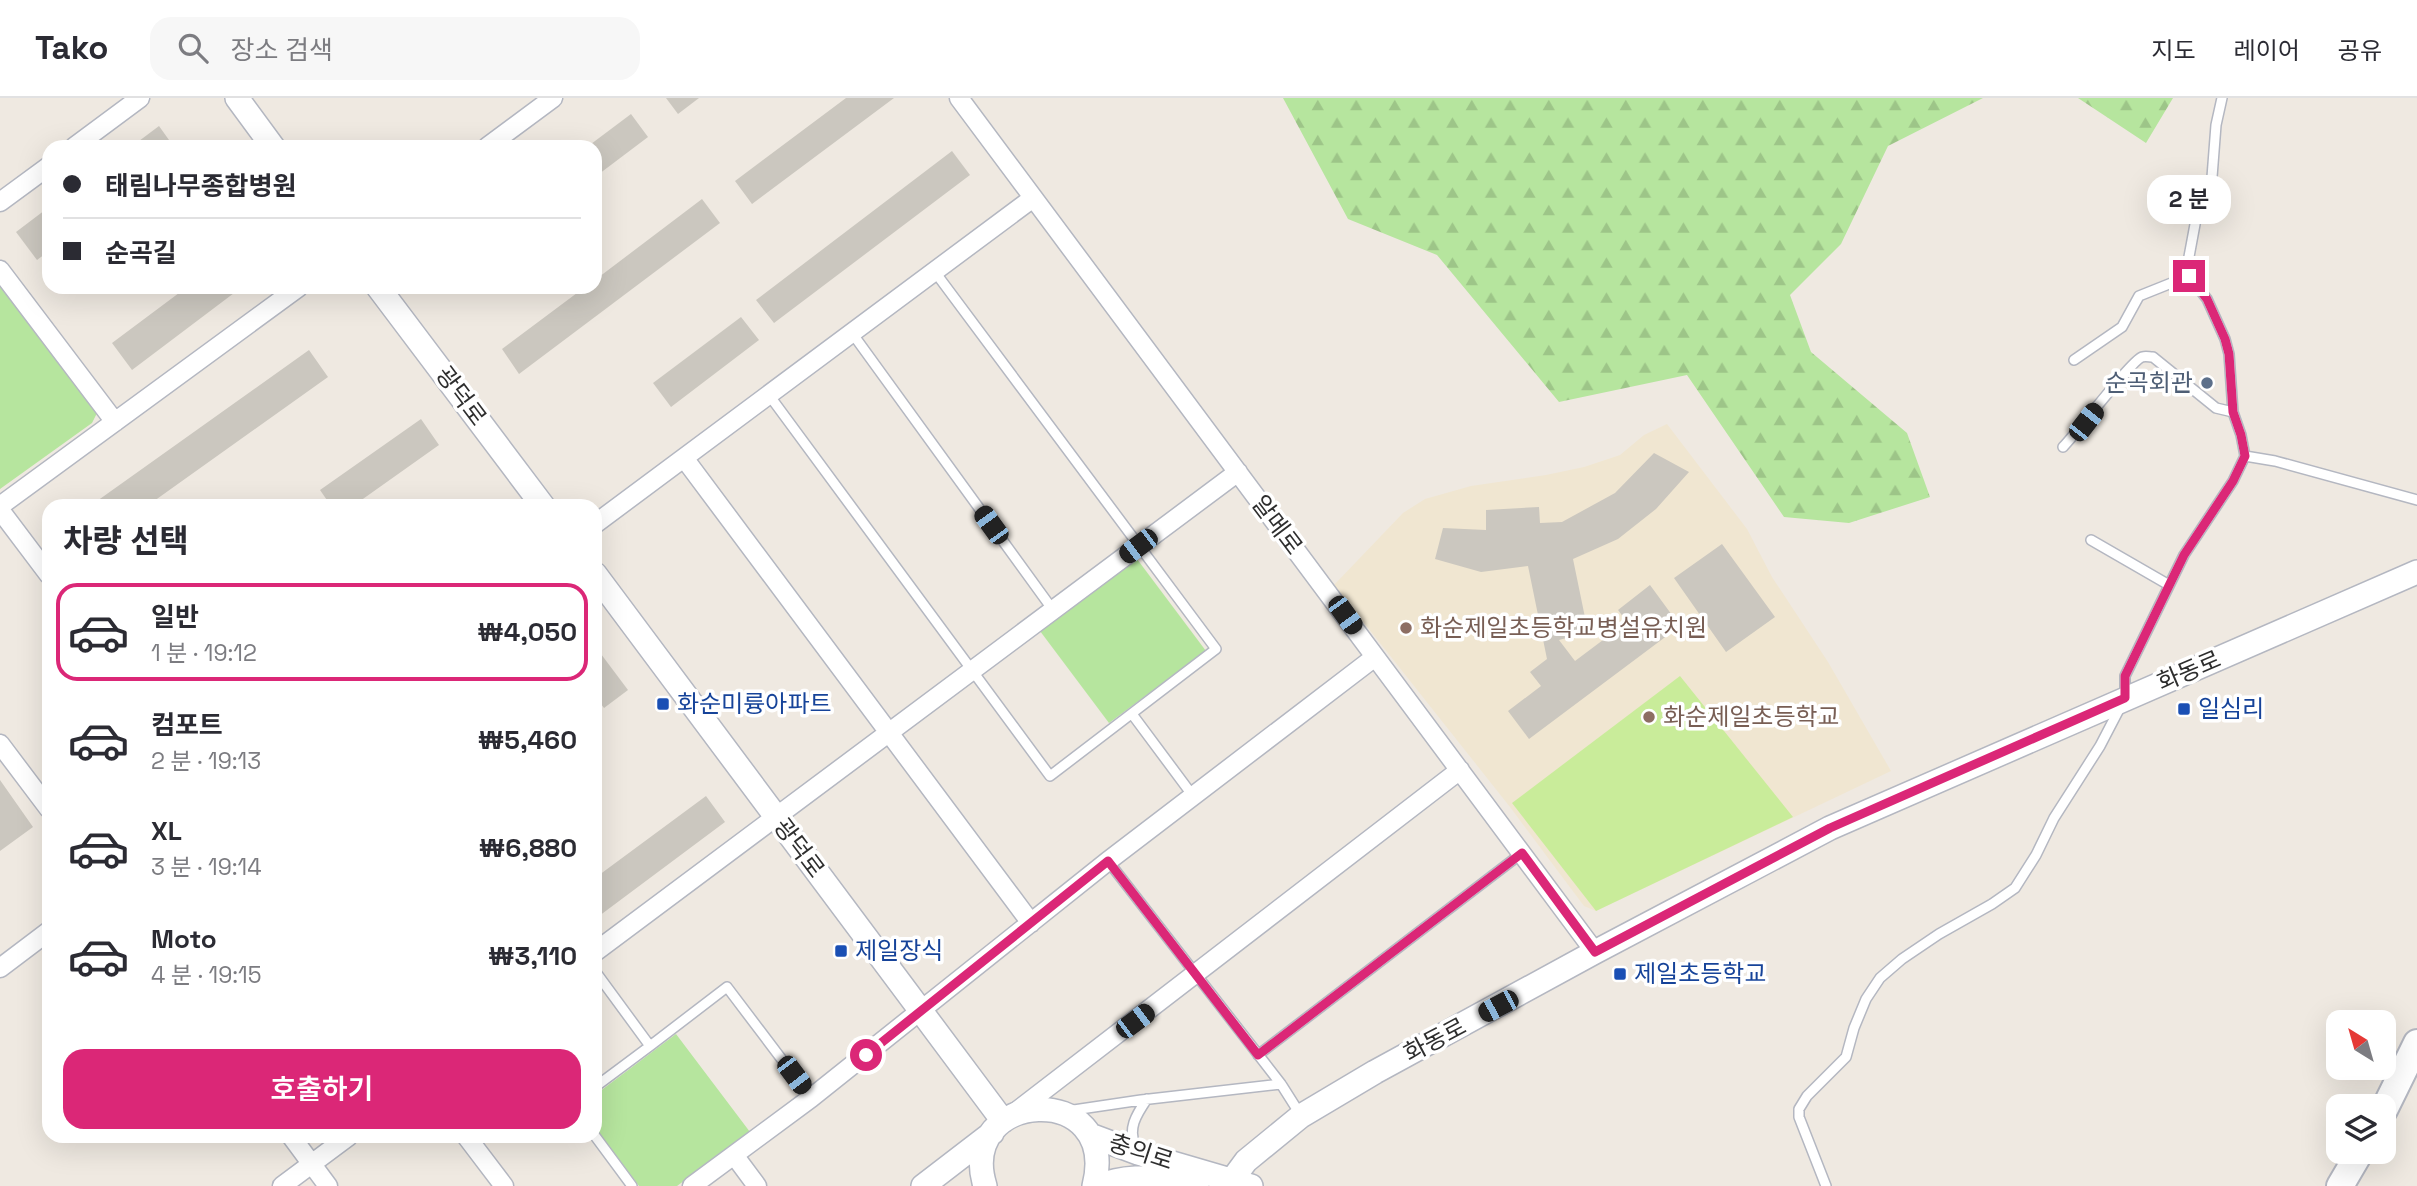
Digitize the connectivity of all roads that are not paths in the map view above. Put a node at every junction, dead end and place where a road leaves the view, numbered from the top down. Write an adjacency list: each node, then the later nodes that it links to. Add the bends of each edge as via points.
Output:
1 (141, 98): 6 (street)
2 (237, 98): 7 (street)
3 (553, 98): 8 (street)
4 (959, 98): 10 (street, 알메로)
5 (2222, 98): 14 (lane, via 2211,190 2191,237)
6 (84, 140)
7 (268, 140)
8 (496, 140)
9 (42, 171): 11 (street)
10 (1034, 198): 13 (street); 25 (street, 알메로)
11 (0, 202)
12 (0, 270): 21 (street)
13 (935, 272): 17 (street); 31 (lane)
14 (2189, 276): 18 (lane, via 2139,296 2122,327); 20 (lane, via 2207,299 2225,339)
15 (289, 294): 21 (street)
16 (383, 294): 26 (street, 광덕로)
17 (852, 333): 19 (street); 36 (lane)
18 (2074, 360)
19 (769, 396): 24 (street); 38 (lane)
20 (2233, 412): 22 (lane, via 2216,408 2153,357 2142,356); 23 (lane)
21 (115, 422): 28 (street)
22 (2063, 447)
23 (2245, 456): 27 (lane); 35 (lane)
24 (684, 458): 29 (street); 41 (street)
25 (1238, 472): 31 (street); 37 (street, 알메로)
26 (538, 499)
27 (2417, 500)
28 (0, 508): 32 (street)
29 (602, 519)
30 (2091, 540): 35 (lane)
31 (1138, 546): 36 (street); 40 (lane, via 1216,649)
32 (42, 565)
33 (2417, 572): 39 (street, 화동로)
34 (602, 583): 46 (street, 광덕로)
35 (2169, 585): 39 (lane, via 2125,676)
36 (1053, 610): 38 (street)
37 (1375, 657): 43 (street, 알메로); 44 (street)
38 (972, 671): 40 (lane, via 1050,776); 41 (street)
39 (2125, 698): 52 (street, 화동로, via 1830,828); 87 (lane, via 2015,888 1902,959 1880,978 1866,999 1846,1057 1799,1109)
40 (1132, 714): 44 (lane)
41 (888, 733): 46 (street); 49 (street)
42 (0, 744): 45 (street)
43 (1460, 771): 47 (street, 알메로); 54 (street)
44 (1193, 796): 48 (street)
45 (42, 800)
46 (776, 817): 51 (street); 56 (street, 광덕로)
47 (1522, 853): 52 (street, 알메로); 59 (lane)
48 (1108, 861): 49 (street); 54 (lane)
49 (1031, 923): 56 (street)
50 (42, 936): 53 (street)
51 (602, 947)
52 (1595, 952): 66 (street, 화동로)
53 (0, 968)
54 (1195, 974): 59 (lane); 67 (street)
55 (602, 981): 58 (lane)
56 (921, 1012): 63 (street); 67 (street, 광덕로)
57 (2417, 1043): 62 (main road)
58 (650, 1046): 60 (lane); 63 (lane, via 727,987)
59 (1258, 1055): 61 (lane)
60 (602, 1082)
61 (1280, 1084): 64 (lane); 66 (lane)
62 (2392, 1094)
63 (810, 1098): 74 (street)
64 (1144, 1100): 65 (lane); 73 (lane, via 1132,1129)
65 (1063, 1112): 67 (street, via 1030,1108); 68 (street)
66 (1301, 1116): 77 (street, 화동로, via 1246,1161)
67 (1002, 1123): 84 (street); 85 (street, via 984,1149)
68 (1090, 1135): 73 (street, 충의로); 86 (street, via 1097,1151)
69 (296, 1143): 75 (street)
70 (340, 1143): 75 (street)
71 (471, 1143): 80 (street)
72 (600, 1143): 81 (lane)
73 (1138, 1153): 77 (street, 충의로)
74 (734, 1155): 82 (street); 83 (street)
75 (312, 1164): 78 (street); 79 (street)
76 (2353, 1164): 88 (main road)
77 (1241, 1183): 86 (street, 충의로, via 1137,1178)
78 (282, 1186)
79 (328, 1186)
80 (503, 1186)
81 (632, 1186)
82 (692, 1186)
83 (757, 1186)
84 (923, 1186)
85 (985, 1186)
86 (1096, 1186)
87 (1826, 1186)
88 (2340, 1186)

